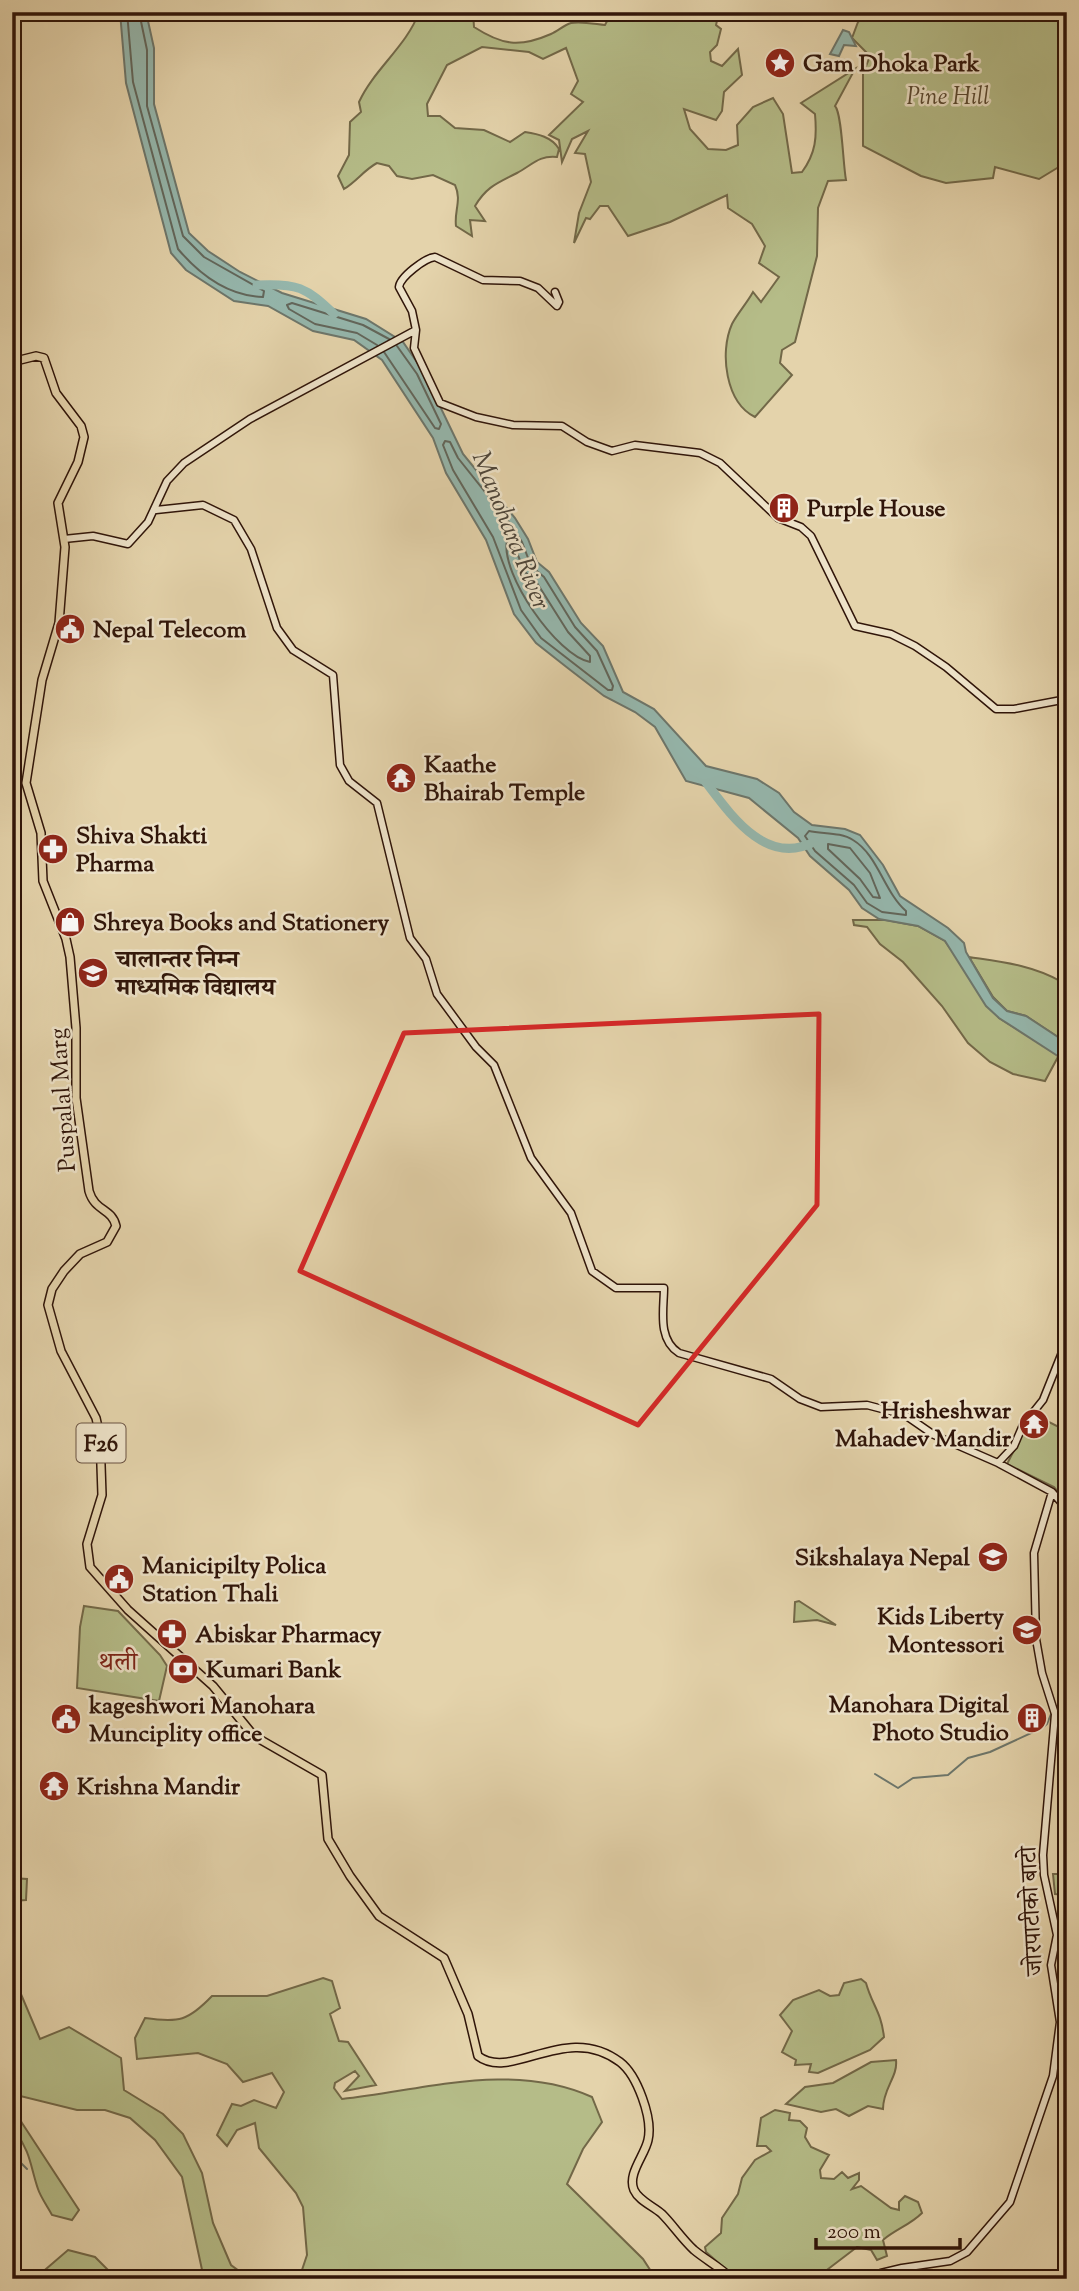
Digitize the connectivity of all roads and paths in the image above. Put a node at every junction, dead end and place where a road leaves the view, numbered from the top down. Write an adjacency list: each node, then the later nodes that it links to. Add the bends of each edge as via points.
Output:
1 (555, 292): 2 (street, via 557,306 538,288 520,281 483,280 435,257 427,258 399,282)
2 (416, 330): 4 (street, via 250,419 184,463 167,481); 6 (street, via 414,348 445,407 513,425 562,426 612,452 635,445 700,453 720,463 778,518 811,536 855,626 891,634 915,646 996,709)
3 (12, 362): 5 (main road, Puspalal Marg / F26, via 44,358 56,393 83,432 78,462 58,503)
4 (156, 510): 5 (street, via 128,544 99,536); 8 (street, via 203,505 234,520 251,549 277,628 293,650 333,675 340,765 349,780 377,803 412,942 426,959 438,994 494,1065 531,1158 571,1213 592,1271 616,1288 664,1288 663,1327 679,1353 776,1381 815,1406 867,1405 905,1415 934,1435)
5 (64, 539): 12 (main road, Puspalal Marg / F26, via 59,623 42,680 26,783 41,834 43,881 70,957 76,1098 89,1191 93,1204 112,1216 116,1226 107,1242 79,1254 64,1270 48,1305 61,1351 91,1407 100,1436 102,1495 87,1544 90,1567 128,1611 213,1686 254,1736 322,1775 328,1839 379,1916 444,1958 468,2014 478,2056 510,2062 576,2046 605,2054 627,2068 649,2129 632,2180 634,2189 692,2248)
6 (1067, 699)
7 (1067, 1340): 8 (street, via 1043,1400)
8 (998, 1463): 9 (street)
9 (1052, 1492): 10 (street); 11 (street, जोरपाटीको बाटो, via 1034,1553 1036,1639 1055,1714 1044,1875 1057,1935 1051,1965)
10 (1067, 1509)
11 (1063, 2023): 13 (street, जोरपाटीको बाटो, via 1053,2076 1006,2209 959,2257 881,2273)
12 (732, 2279)
13 (875, 2279)

